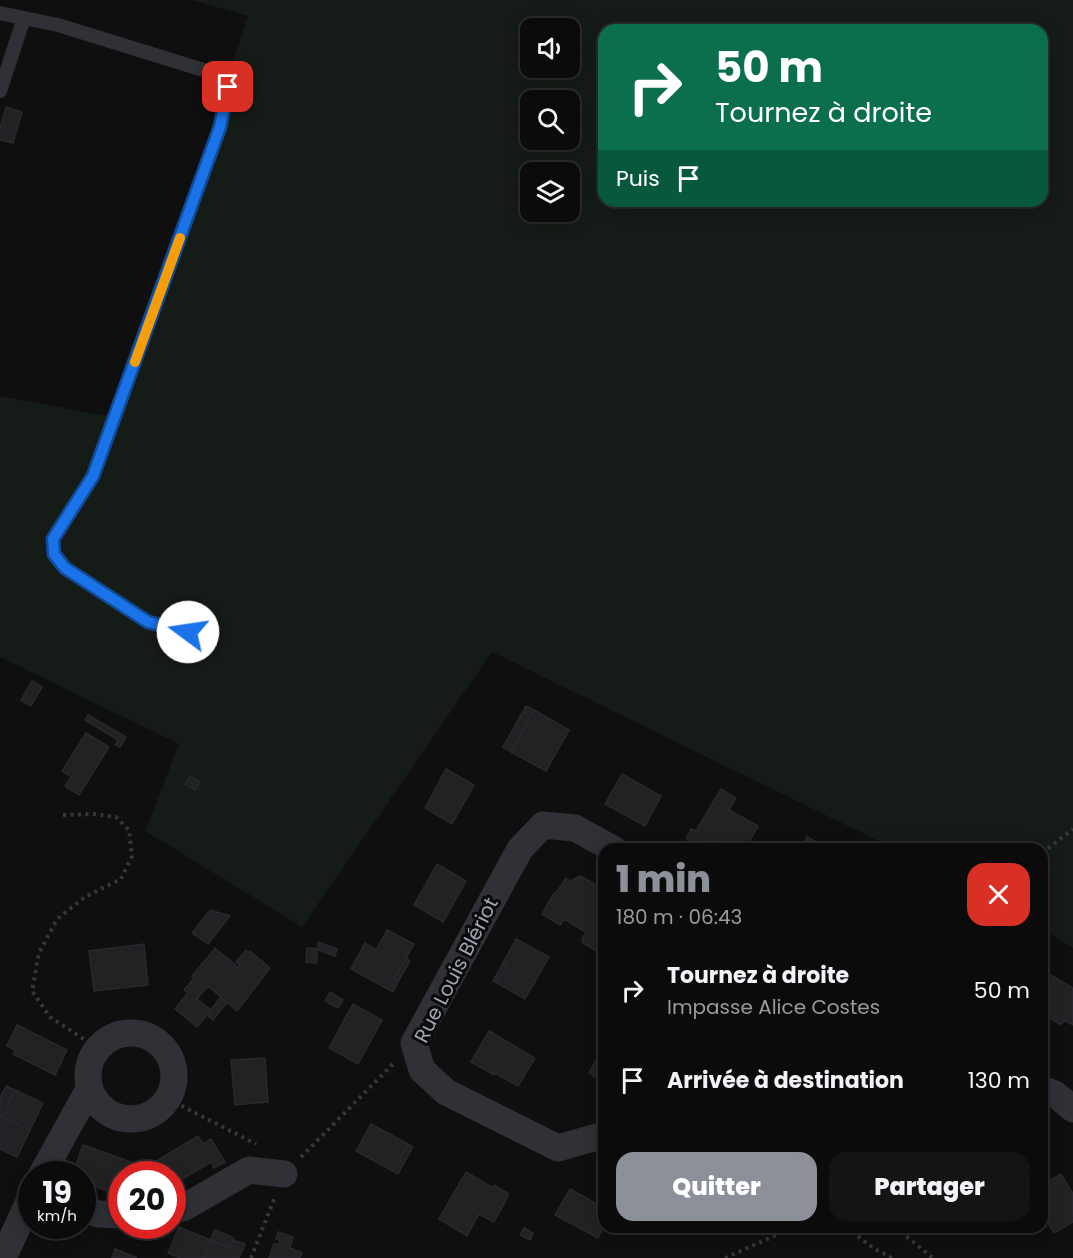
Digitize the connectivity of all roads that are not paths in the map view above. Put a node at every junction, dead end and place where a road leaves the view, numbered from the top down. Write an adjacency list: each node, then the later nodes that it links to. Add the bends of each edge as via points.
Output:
1 (0, 13): 2 (lane)
2 (24, 18): 3 (lane); 4 (lane, via 210,72 228,87 220,127 93,476 53,539 54,554 65,568 148,622)
3 (0, 92)
4 (188, 632)
5 (602, 843): 9 (street, Rue Louis Blériot, via 575,828 543,825 520,849 414,1043 422,1070 446,1092 558,1148)
6 (89, 1089): 6 (street, via 87,1078 92,1058 107,1041 129,1033 150,1037 165,1049 173,1065 174,1082 168,1099 158,1111 136,1120 106,1112); 10 (street)
7 (1048, 1091): 8 (street)
8 (1073, 1109)
9 (598, 1137)
10 (49, 1161)
11 (290, 1169): 12 (street, via 249,1170)
12 (186, 1206)
13 (18, 1225): 14 (street)
14 (3, 1258)

